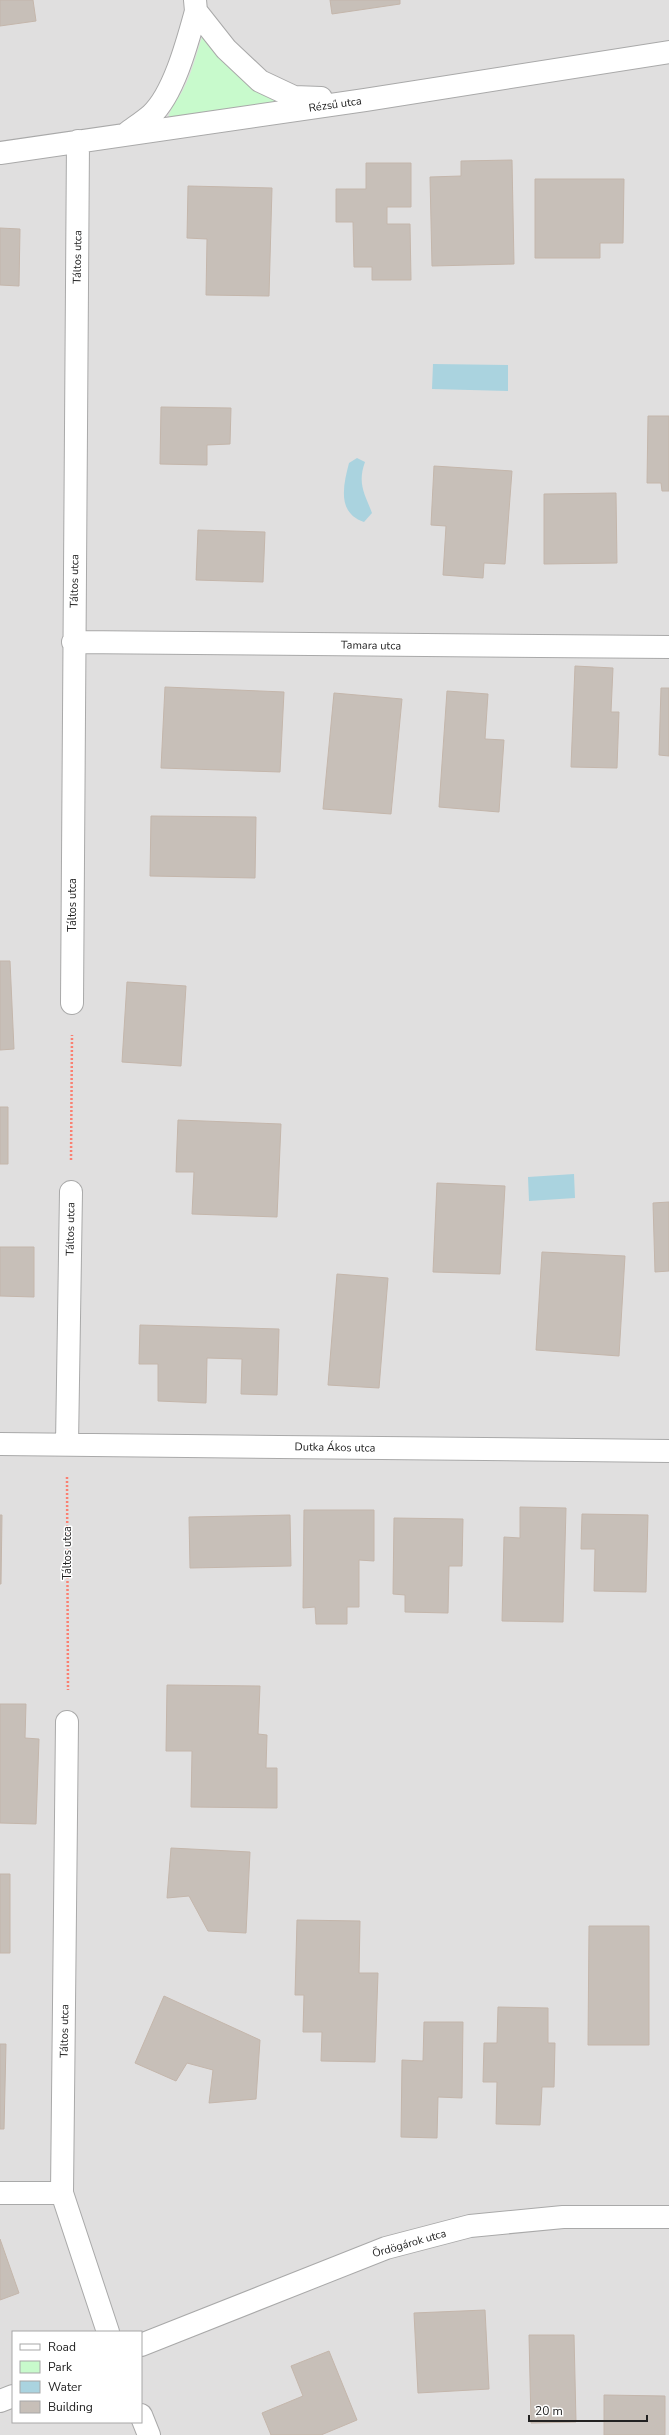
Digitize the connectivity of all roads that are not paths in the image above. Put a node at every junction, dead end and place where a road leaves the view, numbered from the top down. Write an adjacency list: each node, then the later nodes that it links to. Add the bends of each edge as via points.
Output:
1 (195, 5): 3 (street, via 226,49 260,81 294,96); 4 (street, via 183,57 162,99 152,114)
2 (669, 52): 3 (street, Rézsű utca)
3 (365, 100): 4 (street, Rézsű utca)
4 (124, 134): 5 (street, Rézsű utca)
5 (78, 141): 6 (street, Rézsű utca); 7 (street, Táltos utca)
6 (0, 153)
7 (73, 642): 8 (street, Tamara utca); 9 (street, Táltos utca)
8 (669, 647)
9 (72, 1003)
10 (71, 1192): 12 (street, Táltos utca)
11 (0, 1444): 12 (street, Dutka Ákos utca)
12 (67, 1444): 13 (street, Dutka Ákos utca)
13 (669, 1451)
14 (67, 1722): 16 (street, Táltos utca)
15 (0, 2193): 16 (street)
16 (62, 2194): 18 (street, Táltos utca)
17 (669, 2217): 19 (street, Ördögárok utca, via 563,2217 470,2226 386,2248)
18 (108, 2331)
19 (142, 2345)
20 (12, 2396): 21 (street)
21 (0, 2401)
22 (142, 2418): 23 (street)
23 (149, 2435)

